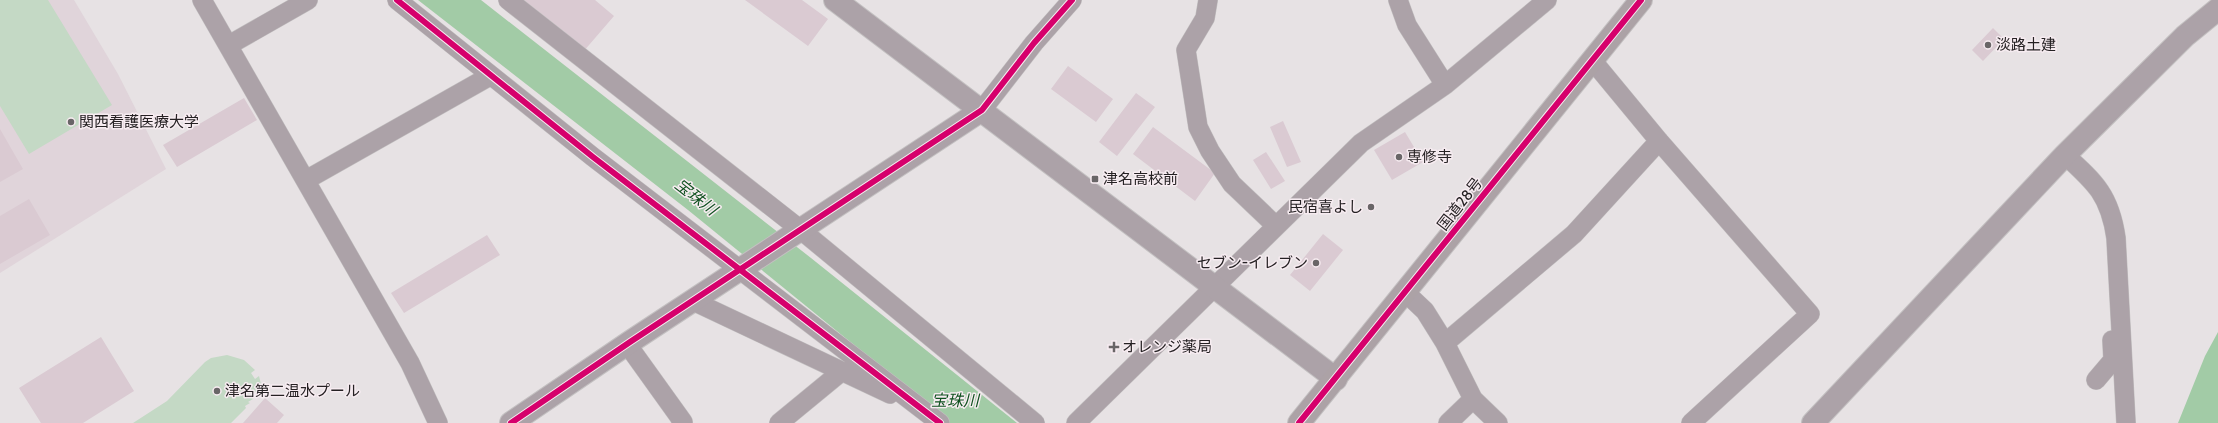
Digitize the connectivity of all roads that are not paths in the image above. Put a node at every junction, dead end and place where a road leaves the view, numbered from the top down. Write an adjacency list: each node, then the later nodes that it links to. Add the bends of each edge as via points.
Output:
1 (202, 0): 12 (street)
2 (308, 0): 12 (street)
3 (397, 0): 14 (street)
4 (508, 0): 21 (street)
5 (835, 0): 16 (street)
6 (1072, 0): 16 (street, via 1034,43)
7 (1208, 0): 20 (street, via 1205,18 1186,50 1198,127 1232,184)
8 (1398, 0): 15 (street, via 1407,25)
9 (1547, 0): 15 (street)
10 (1642, 0): 13 (highway, 国道28号)
11 (2218, 9): 18 (street, via 2185,36)
12 (229, 45): 19 (street)
13 (1592, 60): 17 (street); 25 (highway, 国道28号)
14 (490, 76): 19 (street); 23 (street)
15 (1445, 85): 20 (street, via 1361,143)
16 (982, 110): 21 (street); 24 (street)
17 (1659, 141): 27 (street, via 1574,234); 45 (street, via 1810,314)
18 (2065, 155): 22 (street, via 2094,181 2104,196 2113,216); 46 (street)
19 (306, 180): 35 (street, via 410,363)
20 (1276, 226): 24 (street)
21 (799, 231): 23 (street); 40 (street)
22 (2116, 249): 31 (street, via 2110,286 2112,360); 34 (street)
23 (745, 268): 26 (street); 32 (street)
24 (1217, 287): 30 (street); 41 (street)
25 (1406, 293): 27 (street, via 1424,311); 30 (highway, 国道28号)
26 (693, 301): 28 (street); 29 (street)
27 (1445, 343): 33 (street)
28 (627, 344): 36 (street); 37 (street, via 683,422)
29 (841, 372): 32 (street, via 888,395); 38 (street)
30 (1336, 379): 42 (highway, 国道28号)
31 (2100, 384)
32 (896, 390): 39 (street)
33 (1473, 399): 43 (street); 44 (street)
34 (2125, 401): 47 (street); 48 (street)
35 (438, 423)
36 (511, 423)
37 (681, 423)
38 (779, 423)
39 (940, 423)
40 (1035, 423)
41 (1076, 423)
42 (1299, 423)
43 (1448, 423)
44 (1498, 423)
45 (1691, 423)
46 (1813, 423)
47 (2113, 423)
48 (2126, 423)

